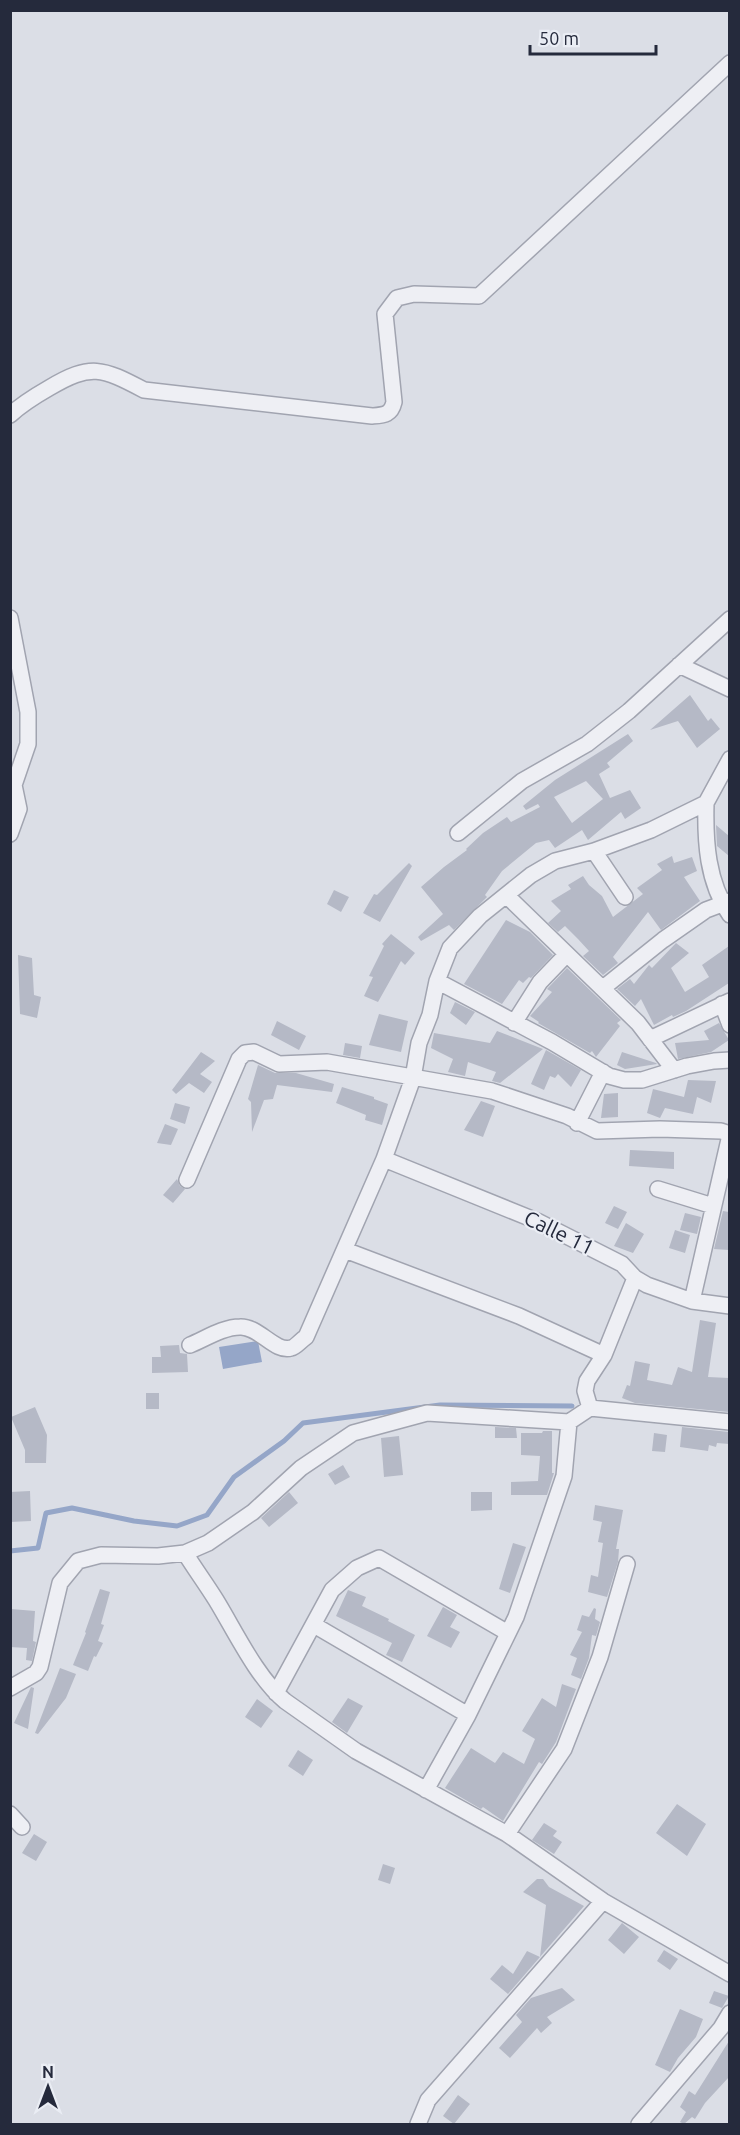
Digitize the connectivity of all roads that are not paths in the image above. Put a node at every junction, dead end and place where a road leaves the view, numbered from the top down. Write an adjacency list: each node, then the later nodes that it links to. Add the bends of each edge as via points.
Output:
1 (729, 63): 2 (street, via 479,296 414,294 397,298 385,314 394,402 387,415 144,390 100,371 83,371 27,400)
2 (10, 415)
3 (10, 618): 10 (street, via 28,712 28,744 14,785 19,809)
4 (729, 618): 5 (street)
5 (678, 665): 6 (street); 9 (street, via 587,744 522,781)
6 (729, 689)
7 (729, 759): 8 (street)
8 (706, 803): 11 (street, via 651,830); 14 (street, via 709,860)
9 (458, 833)
10 (10, 834)
11 (594, 851): 12 (street, via 555,861); 13 (street)
12 (506, 895): 15 (street); 16 (street, via 450,948)
13 (625, 897)
14 (727, 907): 17 (street, via 706,910)
15 (566, 955): 17 (street); 19 (street, via 540,982)
16 (437, 981): 19 (street); 25 (street)
17 (603, 987): 21 (street)
18 (726, 1003): 20 (street); 21 (street)
19 (514, 1023): 24 (street)
20 (729, 1025)
21 (650, 1039): 23 (street)
22 (729, 1060): 23 (street)
23 (674, 1070): 24 (street, via 642,1080 624,1080)
24 (603, 1072): 26 (street)
25 (413, 1078): 26 (street, via 492,1091 567,1116); 28 (street); 29 (street, via 320,1061 279,1064 254,1052 245,1053)
26 (577, 1123): 27 (street, via 597,1131 660,1129)
27 (729, 1134): 31 (street)
28 (384, 1159): 32 (street); 33 (street, Calle 11, via 537,1221 622,1264)
29 (187, 1180)
30 (658, 1189): 31 (street)
31 (713, 1206): 34 (street)
32 (345, 1250): 36 (street, via 306,1337 292,1348 278,1346 255,1329 241,1326); 37 (street, via 519,1316)
33 (635, 1278): 34 (street, Calle 11); 37 (street)
34 (692, 1300): 35 (street, Calle 11)
35 (729, 1306)
36 (190, 1345)
37 (604, 1355): 38 (street, via 587,1381 585,1391)
38 (590, 1408): 39 (street); 40 (street)
39 (569, 1422): 41 (street, via 427,1413 353,1433 301,1468 238,1523); 44 (street, via 564,1476)
40 (729, 1422)
41 (185, 1553): 45 (street, via 101,1555 78,1561 60,1583 40,1667); 46 (street)
42 (627, 1564): 51 (street, via 600,1657 564,1749)
43 (314, 1625): 44 (street, via 332,1590 357,1568 380,1558); 46 (street); 47 (street)
44 (508, 1633): 47 (street)
45 (10, 1688)
46 (276, 1693): 48 (street, via 356,1751)
47 (468, 1715): 48 (street)
48 (426, 1790): 51 (street)
49 (10, 1814): 50 (street)
50 (22, 1827)
51 (507, 1834): 52 (street)
52 (603, 1901): 53 (street); 55 (street, via 428,2100)
53 (729, 1974)
54 (729, 2013): 56 (street, via 721,2028)
55 (418, 2124)
56 (639, 2124)

